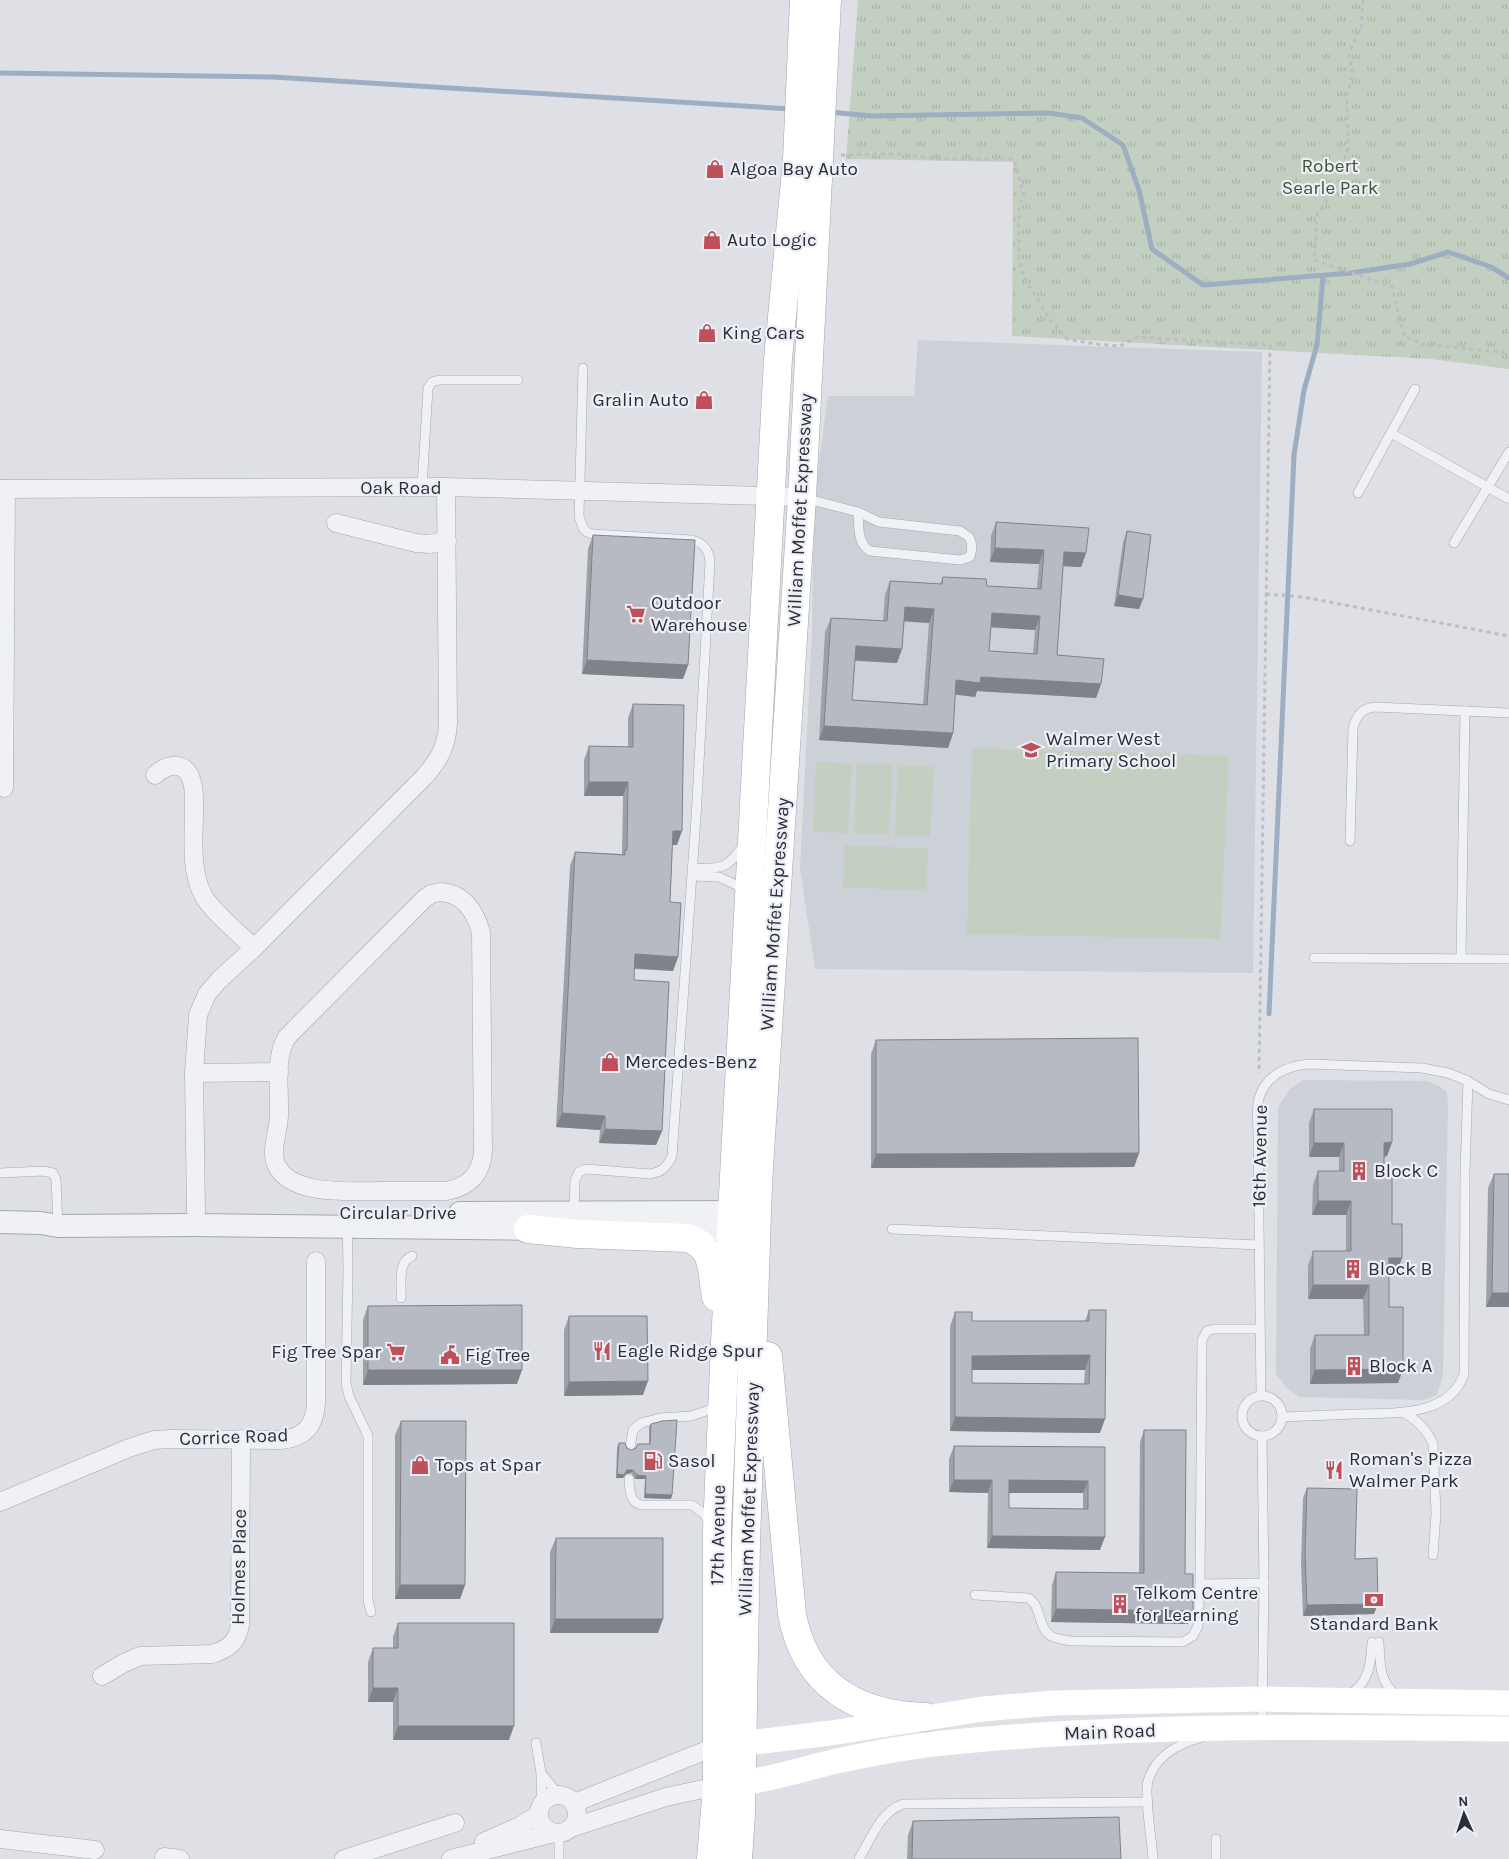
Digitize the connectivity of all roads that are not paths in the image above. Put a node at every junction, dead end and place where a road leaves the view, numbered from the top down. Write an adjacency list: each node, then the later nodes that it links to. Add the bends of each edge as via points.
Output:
1 (804, 0): 3 (main road, William Moffet Expressway)
2 (827, 0): 3 (main road, William Moffet Expressway)
3 (812, 78): 4 (main road, William Moffet Expressway)
4 (817, 160): 16 (main road, William Moffet Expressway, via 778,359); 17 (main road, William Moffet Expressway)
5 (583, 368): 14 (lane)
6 (518, 380): 10 (lane, via 432,382 428,388)
7 (1415, 389): 8 (lane)
8 (1391, 433): 12 (lane); 15 (lane)
9 (1509, 452): 12 (lane)
10 (422, 487): 11 (street, Oak Road); 13 (street, Oak Road)
11 (446, 487): 14 (street, Oak Road); 21 (street)
12 (1488, 487): 18 (lane); 22 (lane)
13 (3, 489): 26 (street)
14 (579, 490): 16 (street, Oak Road); 29 (lane, via 580,520 587,532 692,540 703,545 710,556)
15 (1358, 493)
16 (770, 496): 17 (street, Oak Road); 27 (main road, William Moffet Expressway)
17 (802, 497): 19 (lane); 44 (main road, William Moffet Expressway)
18 (1509, 498)
19 (858, 512): 19 (lane, via 879,522 965,534 971,540 970,556 960,560 870,551 860,540)
20 (336, 523): 21 (street, via 416,543)
21 (447, 542): 31 (street, via 448,723 440,758)
22 (1454, 543)
23 (1465, 711): 24 (lane); 28 (lane, via 1369,708 1359,714 1353,728); 33 (lane)
24 (1509, 712)
25 (155, 775): 31 (street, via 166,766 173,765 189,774 193,789 197,880 202,895)
26 (4, 788)
27 (752, 832): 29 (lane, via 727,865); 30 (main road, William Moffet Expressway)
28 (1350, 842)
29 (692, 872): 30 (lane, via 719,877); 41 (lane, via 672,1156 665,1168 650,1174 579,1172 575,1180)
30 (749, 891): 44 (main road, William Moffet Expressway)
31 (254, 948): 36 (street, via 213,985 202,1003)
32 (1314, 958): 33 (lane)
33 (1461, 958): 34 (lane)
34 (1509, 959)
35 (279, 1072): 35 (street, via 274,1154 277,1167 288,1179 311,1187 339,1191 447,1191 470,1181 480,1168 483,1151 481,932 474,912 466,902 448,892 431,894 424,899 287,1037); 36 (street)
36 (194, 1073): 40 (street)
37 (1468, 1081): 38 (lane, 16th Avenue, via 1489,1094); 48 (lane, 16th Avenue, via 1422,1068 1309,1064 1294,1065 1276,1075 1259,1099); 57 (lane, via 1464,1374 1457,1390 1449,1397)
38 (1509, 1100)
39 (0, 1173): 42 (lane, via 52,1173 56,1180)
40 (196, 1212): 42 (street, Circular Drive); 43 (street, Circular Drive)
41 (574, 1213): 43 (street, Circular Drive); 44 (street, Circular Drive)
42 (52, 1221): 43 (street, Circular Drive, via 194,1226); 45 (street, Circular Drive)
43 (347, 1221): 47 (street, Circular Drive); 69 (lane, via 346,1383 368,1436 368,1600)
44 (745, 1221): 47 (street, Circular Drive); 52 (main road, William Moffet Expressway); 54 (main road, 17th Avenue)
45 (0, 1222)
46 (892, 1228): 48 (lane)
47 (528, 1229): 54 (main road, via 578,1234 678,1236 697,1241 706,1249 710,1259)
48 (1259, 1245): 53 (lane, 16th Avenue)
49 (412, 1256): 51 (lane, via 403,1264)
50 (316, 1261): 60 (street, Corrice Road, via 316,1403 313,1422 290,1439)
51 (401, 1298)
52 (755, 1311): 75 (main road, via 764,1322 766,1335 792,1614 800,1643 820,1675 848,1699 880,1712); 79 (main road, William Moffet Expressway)
53 (1260, 1329): 55 (lane, 16th Avenue); 67 (lane, via 1214,1329 1207,1331 1202,1340)
54 (725, 1332): 56 (main road, 17th Avenue)
55 (1261, 1395): 58 (lane, via 1278,1404); 59 (lane, via 1245,1404 1242,1422 1250,1432)
56 (722, 1405): 61 (lane, via 691,1416 641,1423 635,1428); 64 (main road, 17th Avenue)
57 (1405, 1413): 58 (lane); 65 (lane, via 1429,1434 1435,1453)
58 (1282, 1416): 59 (lane, via 1278,1428)
59 (1262, 1436): 66 (lane)
60 (241, 1439): 63 (street, Corrice Road, via 171,1439 143,1443); 70 (street, Holmes Place, via 240,1625 234,1643 212,1654 140,1656)
61 (630, 1447)
62 (628, 1479): 64 (lane, via 632,1500 638,1504 692,1505)
63 (0, 1502)
64 (718, 1530): 79 (main road, 17th Avenue)
65 (1433, 1555)
66 (1264, 1583): 67 (lane); 71 (lane)
67 (1200, 1584): 68 (lane, via 1198,1626 1193,1636 1183,1642 1071,1641 1051,1636 1045,1630 1033,1600)
68 (975, 1595)
69 (372, 1612)
70 (102, 1676)
71 (1262, 1699): 72 (main road, Main Road); 75 (main road, Main Road, via 1053,1703); 76 (lane)
72 (1338, 1701): 73 (main road, Main Road); 73 (lane, via 1362,1684 1376,1642 1386,1684 1396,1695)
73 (1409, 1701): 74 (main road, Main Road)
74 (1509, 1703)
75 (926, 1717): 79 (main road, Main Road, via 831,1734)
76 (1262, 1728): 77 (main road, Main Road); 81 (main road, Main Road, via 1107,1730 962,1741 847,1759); 83 (lane, via 1195,1740 1170,1750 1156,1764 1148,1782)
77 (1509, 1729)
78 (536, 1743): 80 (lane)
79 (729, 1745): 81 (main road, 17th Avenue); 84 (street)
80 (541, 1773): 82 (lane); 85 (lane)
81 (729, 1785): 87 (street, via 666,1797); 94 (main road, 17th Avenue); 95 (main road)
82 (558, 1794): 84 (street); 85 (street, via 549,1797)
83 (1148, 1802): 96 (lane, via 903,1804 883,1817); 97 (lane)
84 (574, 1803): 87 (street, via 578,1816)
85 (540, 1809): 87 (street, via 543,1826); 91 (street)
86 (455, 1823): 92 (street)
87 (561, 1832): 91 (street); 93 (lane)
88 (0, 1839): 90 (street)
89 (1216, 1839): 98 (lane)
90 (95, 1850)
91 (455, 1858)
92 (344, 1859)
93 (559, 1859)
94 (711, 1859)
95 (738, 1859)
96 (859, 1859)
97 (1153, 1859)
98 (1216, 1859)

